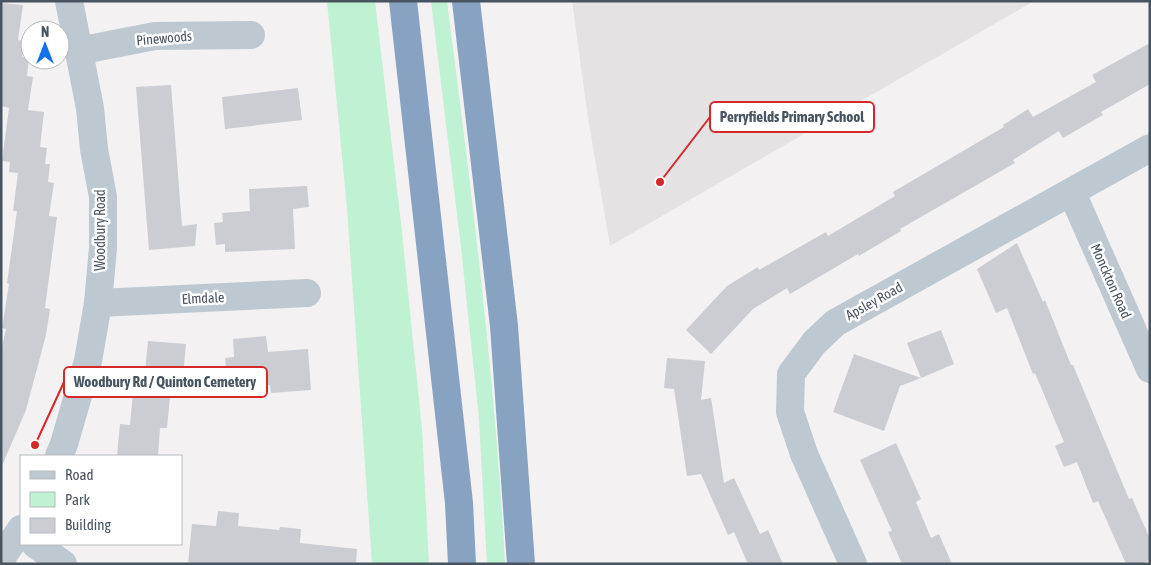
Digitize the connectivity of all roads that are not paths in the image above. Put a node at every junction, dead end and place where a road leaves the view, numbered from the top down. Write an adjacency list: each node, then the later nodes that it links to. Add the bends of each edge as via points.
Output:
1 (69, 1): 5 (street, Woodbury Road)
2 (403, 1): 16 (highway, via 459,503)
3 (466, 1): 17 (highway, via 504,326)
4 (251, 35): 5 (street, Pinewoods, via 155,36)
5 (78, 51): 9 (street, Woodbury Road, via 103,197 104,248)
6 (1150, 148): 7 (street, Apsley Road)
7 (1072, 193): 10 (street, Monckton Road); 18 (street, Apsley Road, via 835,323 814,343 791,374 790,412 804,454)
8 (308, 293): 9 (street, Elmdale)
9 (98, 303): 11 (street, Woodbury Road, via 88,360)
10 (1150, 369)
11 (58, 455)
12 (20, 539): 14 (street)
13 (37, 545): 15 (street)
14 (1, 559)
15 (63, 564)
16 (462, 564)
17 (522, 564)
18 (853, 564)

